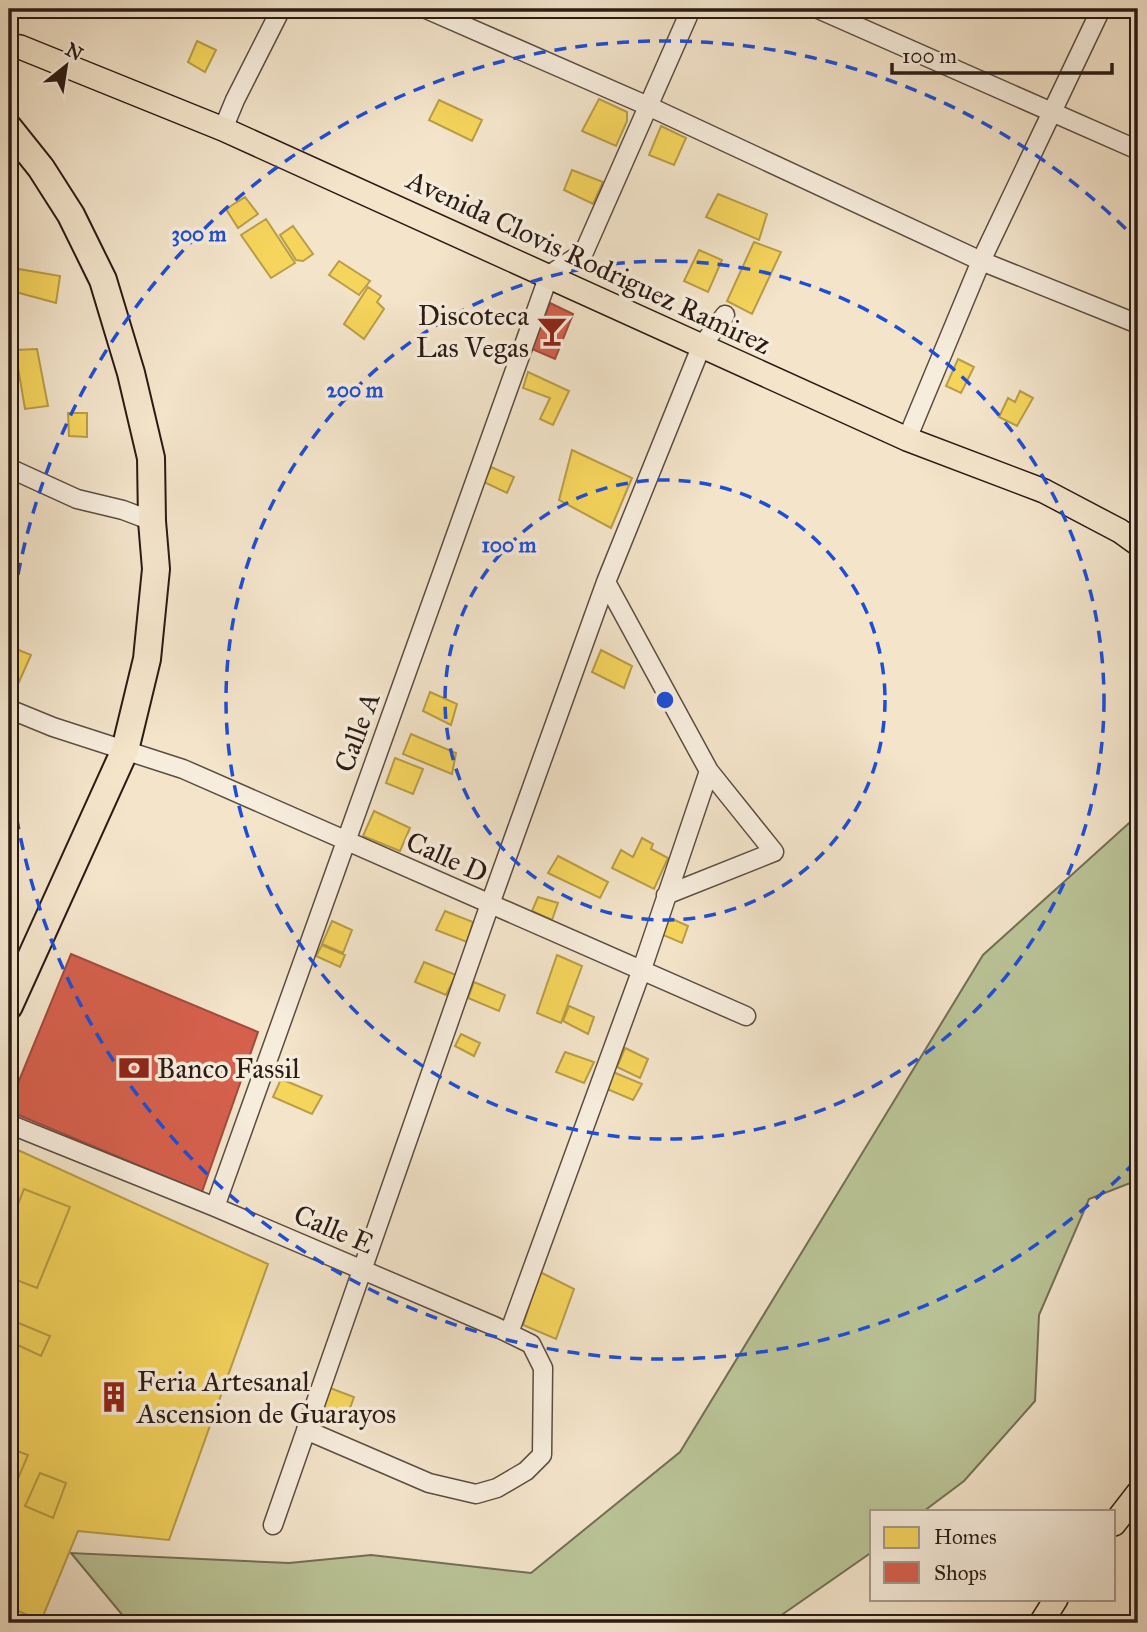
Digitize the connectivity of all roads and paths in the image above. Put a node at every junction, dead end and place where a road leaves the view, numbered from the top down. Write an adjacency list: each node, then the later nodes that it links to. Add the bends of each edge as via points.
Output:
1 (281, 9): 10 (street)
2 (426, 9): 7 (street)
3 (691, 9): 7 (street)
4 (817, 9): 8 (street)
5 (1101, 9): 8 (street)
6 (9, 45): 10 (main road, Avenida Clovis Rodriguez Ramirez)
7 (648, 106): 12 (street); 13 (street, via 584,253)
8 (1051, 111): 11 (street); 12 (street)
9 (9, 128): 19 (highway, via 71,215 103,280 151,458)
10 (223, 129): 13 (main road, Avenida Clovis Rodriguez Ramirez)
11 (1138, 150)
12 (981, 261): 15 (street); 17 (street)
13 (548, 275): 16 (main road, Avenida Clovis Rodriguez Ramirez); 25 (street, Calle A)
14 (725, 315): 16 (street)
15 (1138, 324)
16 (701, 347): 17 (main road, Avenida Clovis Rodriguez Ramirez); 21 (street)
17 (907, 439): 20 (main road, Avenida Clovis Rodriguez Ramirez, via 1044,491)
18 (9, 468): 19 (street, via 77,499)
19 (152, 521): 23 (highway, via 156,569 147,659)
20 (1138, 544)
21 (606, 582): 24 (street); 27 (street)
22 (9, 709): 23 (street, Calle D)
23 (125, 750): 25 (street, Calle D, via 183,769); 29 (highway)
24 (709, 771): 26 (street); 26 (street, via 774,852)
25 (345, 841): 27 (street, Calle D); 32 (street, Calle A)
26 (666, 895): 28 (street)
27 (490, 904): 28 (street, Calle D); 33 (street)
28 (642, 969): 30 (street, Calle D); 34 (street)
29 (9, 1006)
30 (746, 1016)
31 (9, 1124): 32 (street, Calle E)
32 (215, 1207): 33 (street, Calle E)
33 (363, 1269): 34 (street, Calle E); 35 (street)
34 (509, 1333): 35 (street, Calle E, via 531,1344 543,1368 542,1455 497,1488 476,1494 429,1483)
35 (306, 1430): 38 (street)
36 (1138, 1493): 37 (main road)
37 (1116, 1521)
38 (273, 1525)
39 (1055, 1600): 40 (main road)
40 (1041, 1623)

